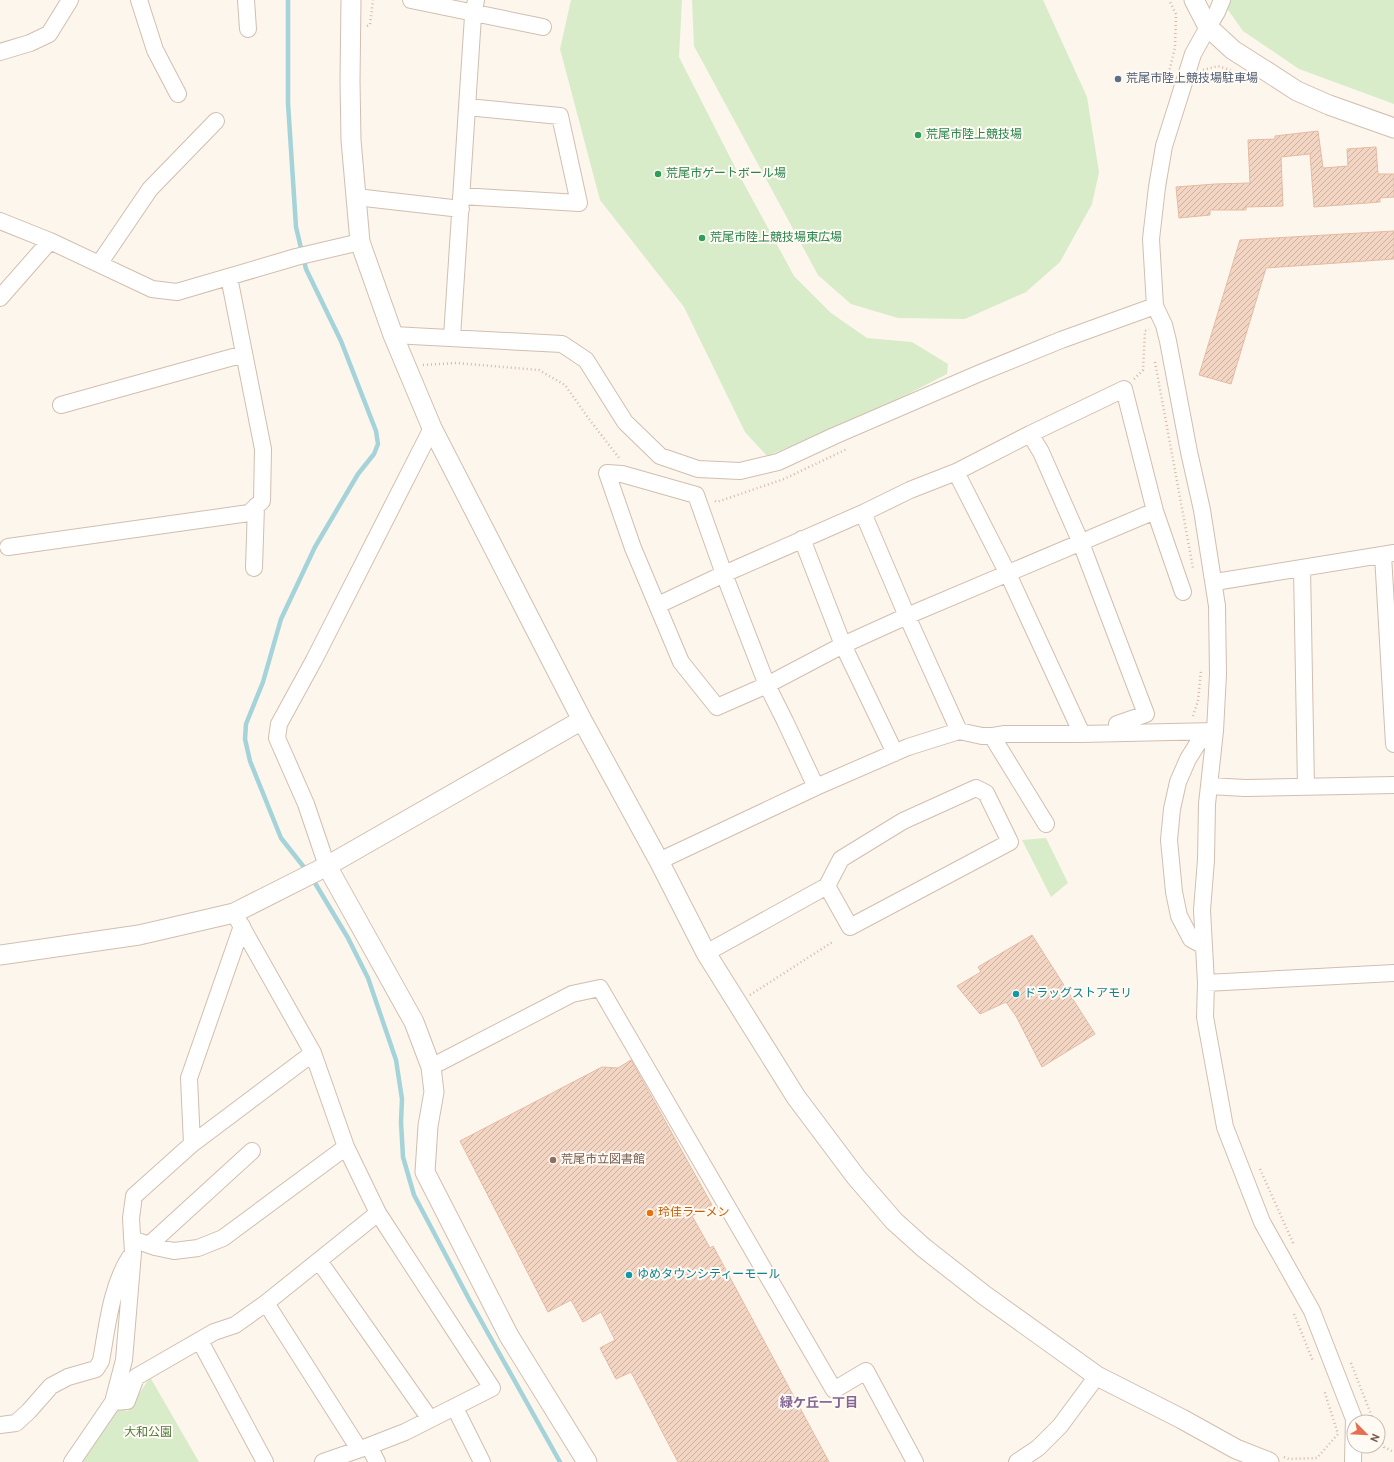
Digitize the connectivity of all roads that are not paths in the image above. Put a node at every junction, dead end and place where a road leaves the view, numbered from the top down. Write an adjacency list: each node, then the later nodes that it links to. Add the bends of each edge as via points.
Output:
1 (70, 0): 12 (street, via 49,34)
2 (139, 0): 13 (street, via 155,50)
3 (246, 0): 11 (street)
4 (351, 0): 17 (street, via 351,140)
5 (411, 0): 8 (street)
6 (1194, 0): 9 (street)
7 (1222, 0): 9 (street)
8 (475, 7): 10 (street); 14 (street)
9 (1208, 26): 16 (street, via 1233,50 1296,91); 25 (street, via 1194,54 1164,146 1151,239)
10 (543, 28)
11 (248, 30)
12 (0, 52)
13 (178, 94)
14 (467, 107): 18 (street); 18 (street, via 560,116 579,203)
15 (216, 121): 22 (street, via 150,189)
16 (1394, 128)
17 (356, 197): 18 (street); 21 (street)
18 (461, 203): 27 (street)
19 (0, 221): 20 (street)
20 (50, 241): 22 (street); 24 (street)
21 (360, 242): 23 (street, via 296,257); 26 (street)
22 (99, 264): 23 (street, via 152,289 177,292)
23 (229, 277): 28 (street)
24 (0, 298)
25 (1152, 307): 27 (street, via 980,373 778,462 740,471 698,470 660,456 625,422 586,360 562,344); 44 (street, via 1164,325)
26 (393, 335): 27 (street); 30 (street)
27 (452, 337)
28 (244, 354): 29 (street); 33 (street, via 263,448 262,501)
29 (61, 405)
30 (432, 428): 50 (street); 64 (street, via 279,724 277,738 306,804)
31 (1030, 434): 32 (street); 34 (street, via 1124,389); 37 (street, via 1041,452)
32 (956, 472): 35 (street, via 910,490); 43 (street)
33 (256, 506): 38 (street, via 249,513); 40 (street)
34 (1155, 511): 37 (street); 45 (street)
35 (863, 514): 36 (street); 47 (street)
36 (802, 539): 42 (street); 48 (street)
37 (1081, 543): 43 (street); 53 (street, via 1146,714 1117,724)
38 (8, 547)
39 (1388, 554): 41 (street); 56 (street)
40 (254, 568)
41 (1302, 568): 44 (street); 61 (street)
42 (724, 574): 46 (street); 46 (street, via 696,495 622,474 607,473 633,548); 49 (street)
43 (1008, 574): 47 (street); 54 (street)
44 (1214, 582): 52 (street, via 1218,674)
45 (1183, 592)
46 (658, 605): 49 (street, via 681,662 717,707)
47 (907, 616): 48 (street); 51 (street)
48 (843, 645): 49 (street); 57 (street)
49 (767, 685): 60 (street)
50 (582, 720): 63 (street); 64 (street)
51 (959, 731): 55 (street); 57 (street)
52 (1215, 731): 53 (street); 59 (street); 67 (street, via 1198,743 1178,782 1169,840 1179,916 1191,939)
53 (1119, 733): 54 (street)
54 (1082, 734): 55 (street)
55 (993, 736): 62 (street)
56 (1394, 744)
57 (895, 753): 60 (street)
58 (1394, 785): 61 (street)
59 (1209, 786): 61 (street); 67 (street, via 1202,910)
60 (816, 787): 63 (street)
61 (1306, 787)
62 (1046, 824)
63 (659, 861): 68 (street)
64 (324, 867): 66 (street, via 270,894); 73 (street, via 414,1022)
65 (826, 886): 65 (street, via 841,859 903,821 976,788 986,793 1010,842 850,927); 68 (street)
66 (238, 919): 69 (street); 72 (street); 74 (street, via 189,1078)
67 (1204, 946): 71 (street)
68 (706, 953): 83 (street, via 796,1097 856,1177 894,1221 984,1295)
69 (0, 955)
70 (1394, 973): 71 (street)
71 (1206, 983): 98 (street, via 1205,1017 1225,1127 1262,1222 1312,1310 1354,1418)
72 (312, 1053): 74 (street); 75 (street)
73 (431, 1067): 95 (street, via 434,1092 428,1126 425,1172 510,1336); 96 (street, via 572,994 600,988 834,1390 866,1371)
74 (192, 1144): 79 (street, via 134,1196 131,1218)
75 (346, 1147): 77 (street); 78 (street, via 223,1238 198,1248 174,1250)
76 (252, 1151): 78 (street)
77 (378, 1213): 80 (street); 85 (street, via 492,1388)
78 (149, 1245): 79 (street)
79 (132, 1246): 84 (street, via 124,1360); 87 (street, via 116,1284 101,1361 96,1369 68,1377 51,1386 16,1422)
80 (319, 1261): 81 (street); 86 (street)
81 (266, 1303): 82 (street, via 235,1325 214,1332); 88 (street)
82 (200, 1341): 84 (street, via 136,1378 126,1401); 90 (street)
83 (1097, 1376): 89 (street, via 1236,1449); 97 (street, via 1060,1426 1038,1448)
84 (114, 1402): 91 (street)
85 (455, 1408): 86 (street); 94 (street)
86 (430, 1419): 88 (street)
87 (0, 1425)
88 (364, 1448): 92 (street); 93 (street)
89 (1275, 1459)
90 (262, 1461)
91 (72, 1462)
92 (323, 1462)
93 (377, 1462)
94 (482, 1462)
95 (587, 1462)
96 (915, 1462)
97 (1017, 1462)
98 (1353, 1462)

